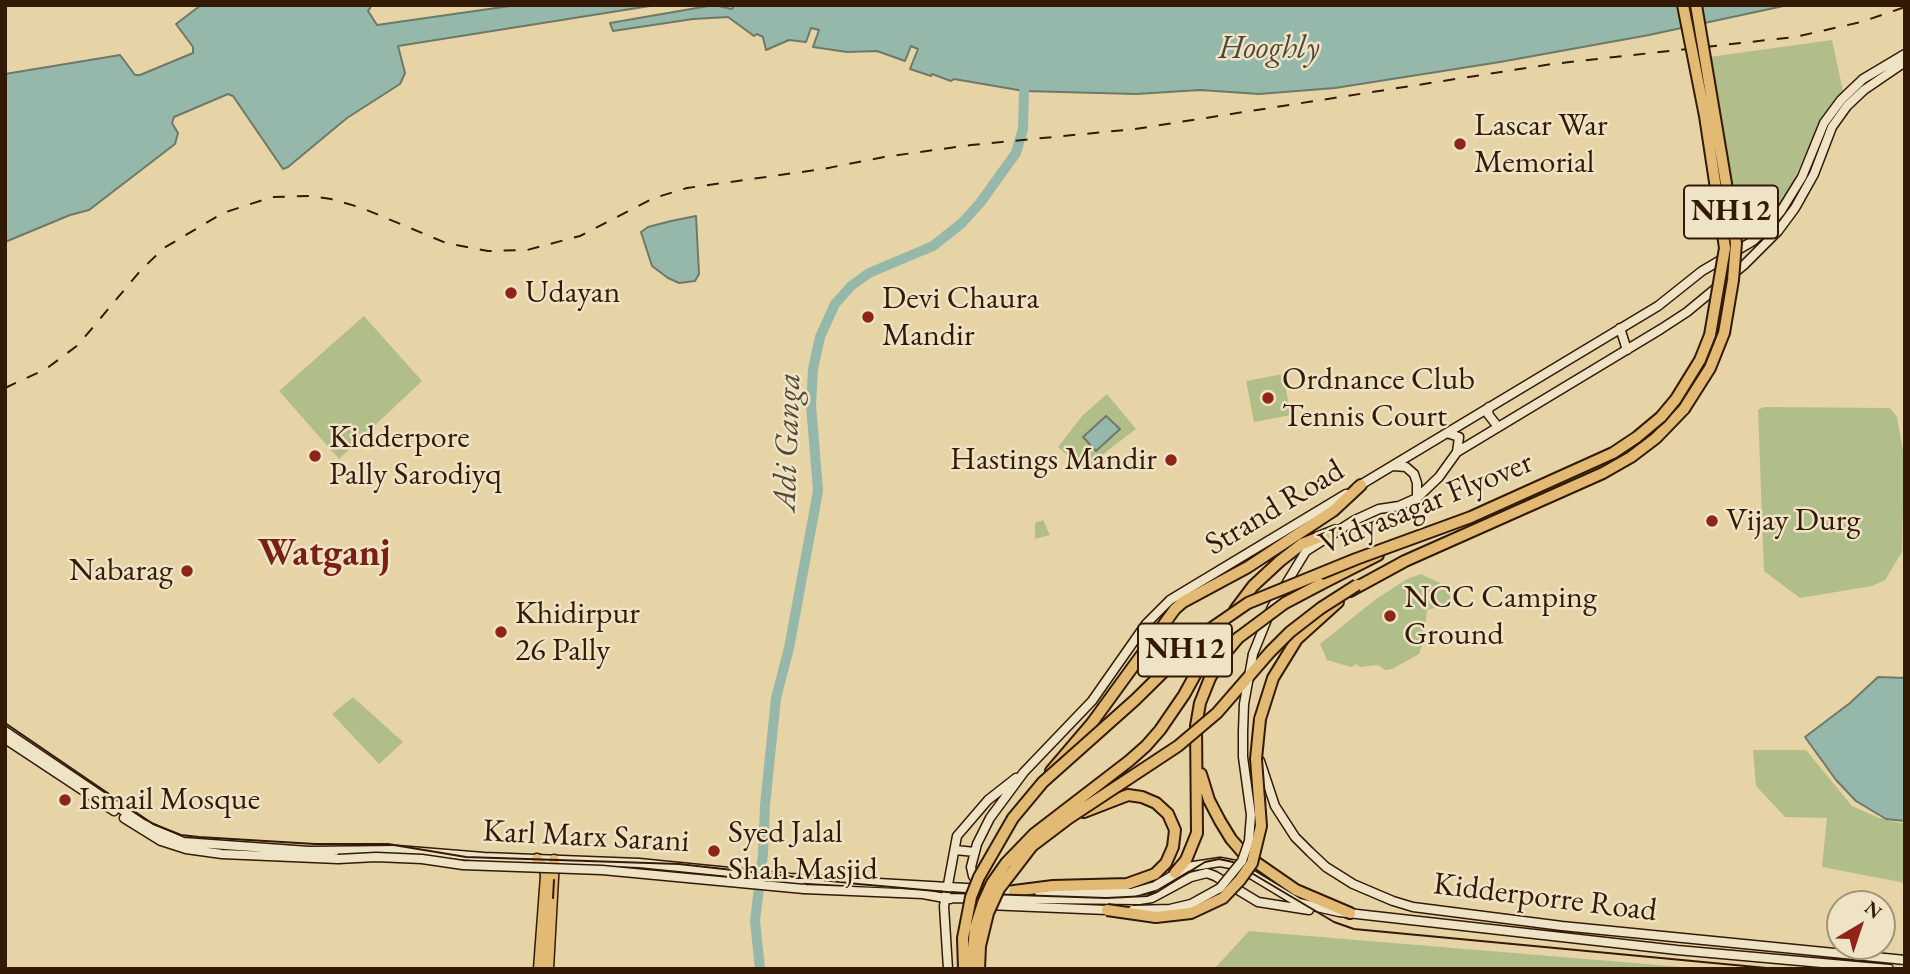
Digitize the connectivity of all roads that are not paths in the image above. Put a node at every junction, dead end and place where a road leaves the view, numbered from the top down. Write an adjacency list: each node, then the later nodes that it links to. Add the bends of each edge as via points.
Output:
1 (1683, 5): 15 (highway, Vidyasagar Flyover / NH12, bridge, via 1725,248 1710,335 1700,360 1661,417 1613,453)
2 (1696, 5): 16 (highway, Vidyasagar Flyover / NH12, bridge, via 1736,243 1724,333 1710,368 1670,425 1631,457)
3 (1905, 54): 5 (main road, Strand Road, via 1863,79 1841,100 1824,123 1802,177 1767,229)
4 (1905, 62): 6 (main road, Strand Road, via 1847,106 1832,127 1799,200 1763,247 1687,312)
5 (1620, 328): 6 (main road); 7 (main road, Strand Road)
6 (1627, 350): 8 (main road, Strand Road)
7 (1489, 407): 8 (main road, via 1488,414); 9 (main road, Strand Road)
8 (1498, 427): 10 (main road, Strand Road)
9 (1447, 433): 10 (main road, via 1459,437); 11 (main road, Strand Road)
10 (1457, 453): 13 (main road, Strand Road)
11 (1390, 466): 12 (main road, Strand Road); 13 (main road, via 1406,467 1414,474)
12 (1361, 485): 21 (main road, Strand Road, via 1170,600 1146,624 1092,701); 22 (highway, bridge, via 1258,561 1183,602)
13 (1417, 498): 14 (main road, Strand Road, via 1379,509)
14 (1335, 531): 37 (main road, Strand Road, bridge, via 1306,551 1295,566 1252,654 1243,731 1251,815 1242,861 1220,888 1191,904); 44 (highway, bridge, via 1303,544 1253,586 1146,746 1034,834 1006,863 983,903 975,928)
15 (1394, 547): 20 (highway, bridge, via 1285,603 1238,638 1210,678 1200,703); 22 (highway, Vidyasagar Flyover / NH12, bridge, via 1248,603 1222,619)
16 (1357, 585): 19 (highway, bridge, via 1297,639 1273,678 1260,719); 23 (highway, Vidyasagar Flyover / NH12, bridge, via 1290,632 1217,713 1178,746)
17 (5, 731): 24 (main road, via 154,831)
18 (5, 739): 24 (main road, Karl Marx Sarani, via 149,835 177,847)
19 (1257, 751): 37 (highway, bridge, via 1261,826 1252,863 1231,890 1204,908 1173,917); 39 (main road, Kidderporre Road, bridge, via 1268,789 1296,837 1326,867 1384,898 1413,907 1563,926)
20 (1196, 754): 30 (highway, via 1198,820 1193,846); 38 (highway, via 1209,800 1244,854 1296,890)
21 (1024, 772): 25 (main road, via 988,800 957,836); 26 (main road, Strand Road, via 990,818)
22 (1043, 782): 43 (highway, Vidyasagar Flyover / NH12, bridge, via 1013,818 978,877 963,938)
23 (1069, 818): 35 (highway, bridge, via 1128,795 1142,797 1168,814 1175,830 1173,847 1154,874 1127,884); 45 (highway, Vidyasagar Flyover / NH12, bridge, via 1032,846 999,889 988,913)
24 (203, 848): 27 (main road, Karl Marx Sarani, via 397,850); 33 (main road, bridge, via 338,859 376,857 602,870)
25 (955, 850): 26 (main road); 32 (main road)
26 (975, 852): 34 (main road, via 973,876)
27 (537, 859): 28 (main road, Karl Marx Sarani); 40 (main road, via 546,876)
28 (554, 860): 31 (main road, Karl Marx Sarani, via 679,865); 41 (main road)
29 (1200, 869): 30 (main road, Karl Marx Sarani); 36 (main road, via 1139,901); 38 (main road, via 1258,902); 38 (main road, via 1220,862 1236,865 1299,903)
30 (1175, 873): 35 (main road, Karl Marx Sarani, via 1155,886 1131,893)
31 (790, 878): 32 (main road, Karl Marx Sarani); 33 (main road)
32 (948, 887): 34 (main road, Karl Marx Sarani); 36 (main road)
33 (804, 889): 36 (main road)
34 (985, 890): 35 (main road, Karl Marx Sarani)
35 (1014, 891)
36 (946, 898): 37 (main road, Strand Road, via 986,905); 42 (main road)
37 (1107, 910)
38 (1345, 913): 46 (main road)
39 (1905, 960)
40 (539, 969)
41 (548, 969)
42 (948, 969)
43 (964, 969)
44 (972, 969)
45 (979, 969)
46 (1889, 969)

